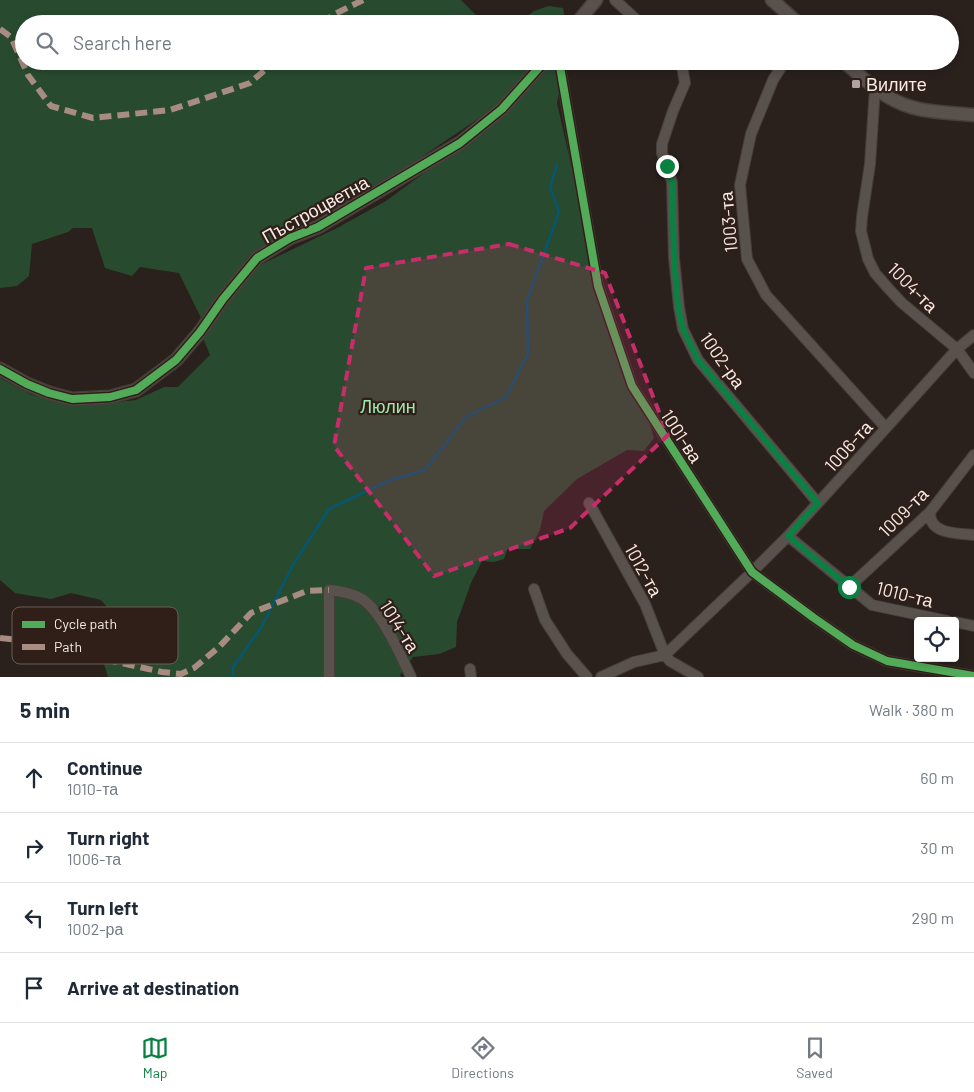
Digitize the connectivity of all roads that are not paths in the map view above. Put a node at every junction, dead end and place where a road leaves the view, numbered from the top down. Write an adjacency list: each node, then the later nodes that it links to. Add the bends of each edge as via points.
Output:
1 (596, 0): 4 (street)
2 (615, 0): 5 (street)
3 (772, 0): 6 (street)
4 (584, 15)
5 (631, 15)
6 (790, 15)
7 (537, 70): 16 (street, Пъстроцветна, via 502,109 460,143 318,227 290,238 257,258 176,360 136,390 110,397 72,399 27,384)
8 (561, 70): 25 (street, 1001-ва, via 598,286 632,386)
9 (683, 70): 21 (street, 1002-ра, via 685,83 662,144 662,153 672,182 674,258 683,329 698,360)
10 (779, 70): 18 (street, 1003-та, via 751,134 740,185 747,259 766,295)
11 (854, 70): 12 (street)
12 (875, 88): 13 (street, via 911,107); 15 (street, 1004-та, via 861,231 866,252 875,273 902,303)
13 (974, 115)
14 (974, 336): 15 (street, 1006-та)
15 (956, 349): 17 (street, 1004-та); 18 (street, 1006-та)
16 (0, 370)
17 (974, 373)
18 (886, 428): 21 (street, 1006-та)
19 (974, 455): 22 (street, 1009-та)
20 (589, 502): 31 (street, 1012-та, via 645,604)
21 (818, 503): 23 (street, 1006-та)
22 (930, 512): 24 (street, via 938,529); 26 (street, 1009-та)
23 (788, 536): 25 (street, 1006-та); 26 (street, 1010-та)
24 (974, 536)
25 (752, 572): 31 (street, 1006-та); 32 (street, 1001-ва, via 845,639 887,661)
26 (849, 587): 28 (street, 1010-та, via 872,605)
27 (534, 589): 35 (street, via 545,620)
28 (929, 617)
29 (959, 623): 30 (street)
30 (974, 626)
31 (665, 655): 36 (street, via 634,662); 37 (street)
32 (974, 676)
33 (329, 677): 34 (street, 1014-та, via 329,590 344,591 363,599 397,647)
34 (411, 677)
35 (587, 677)
36 (601, 677)
37 (698, 677)

